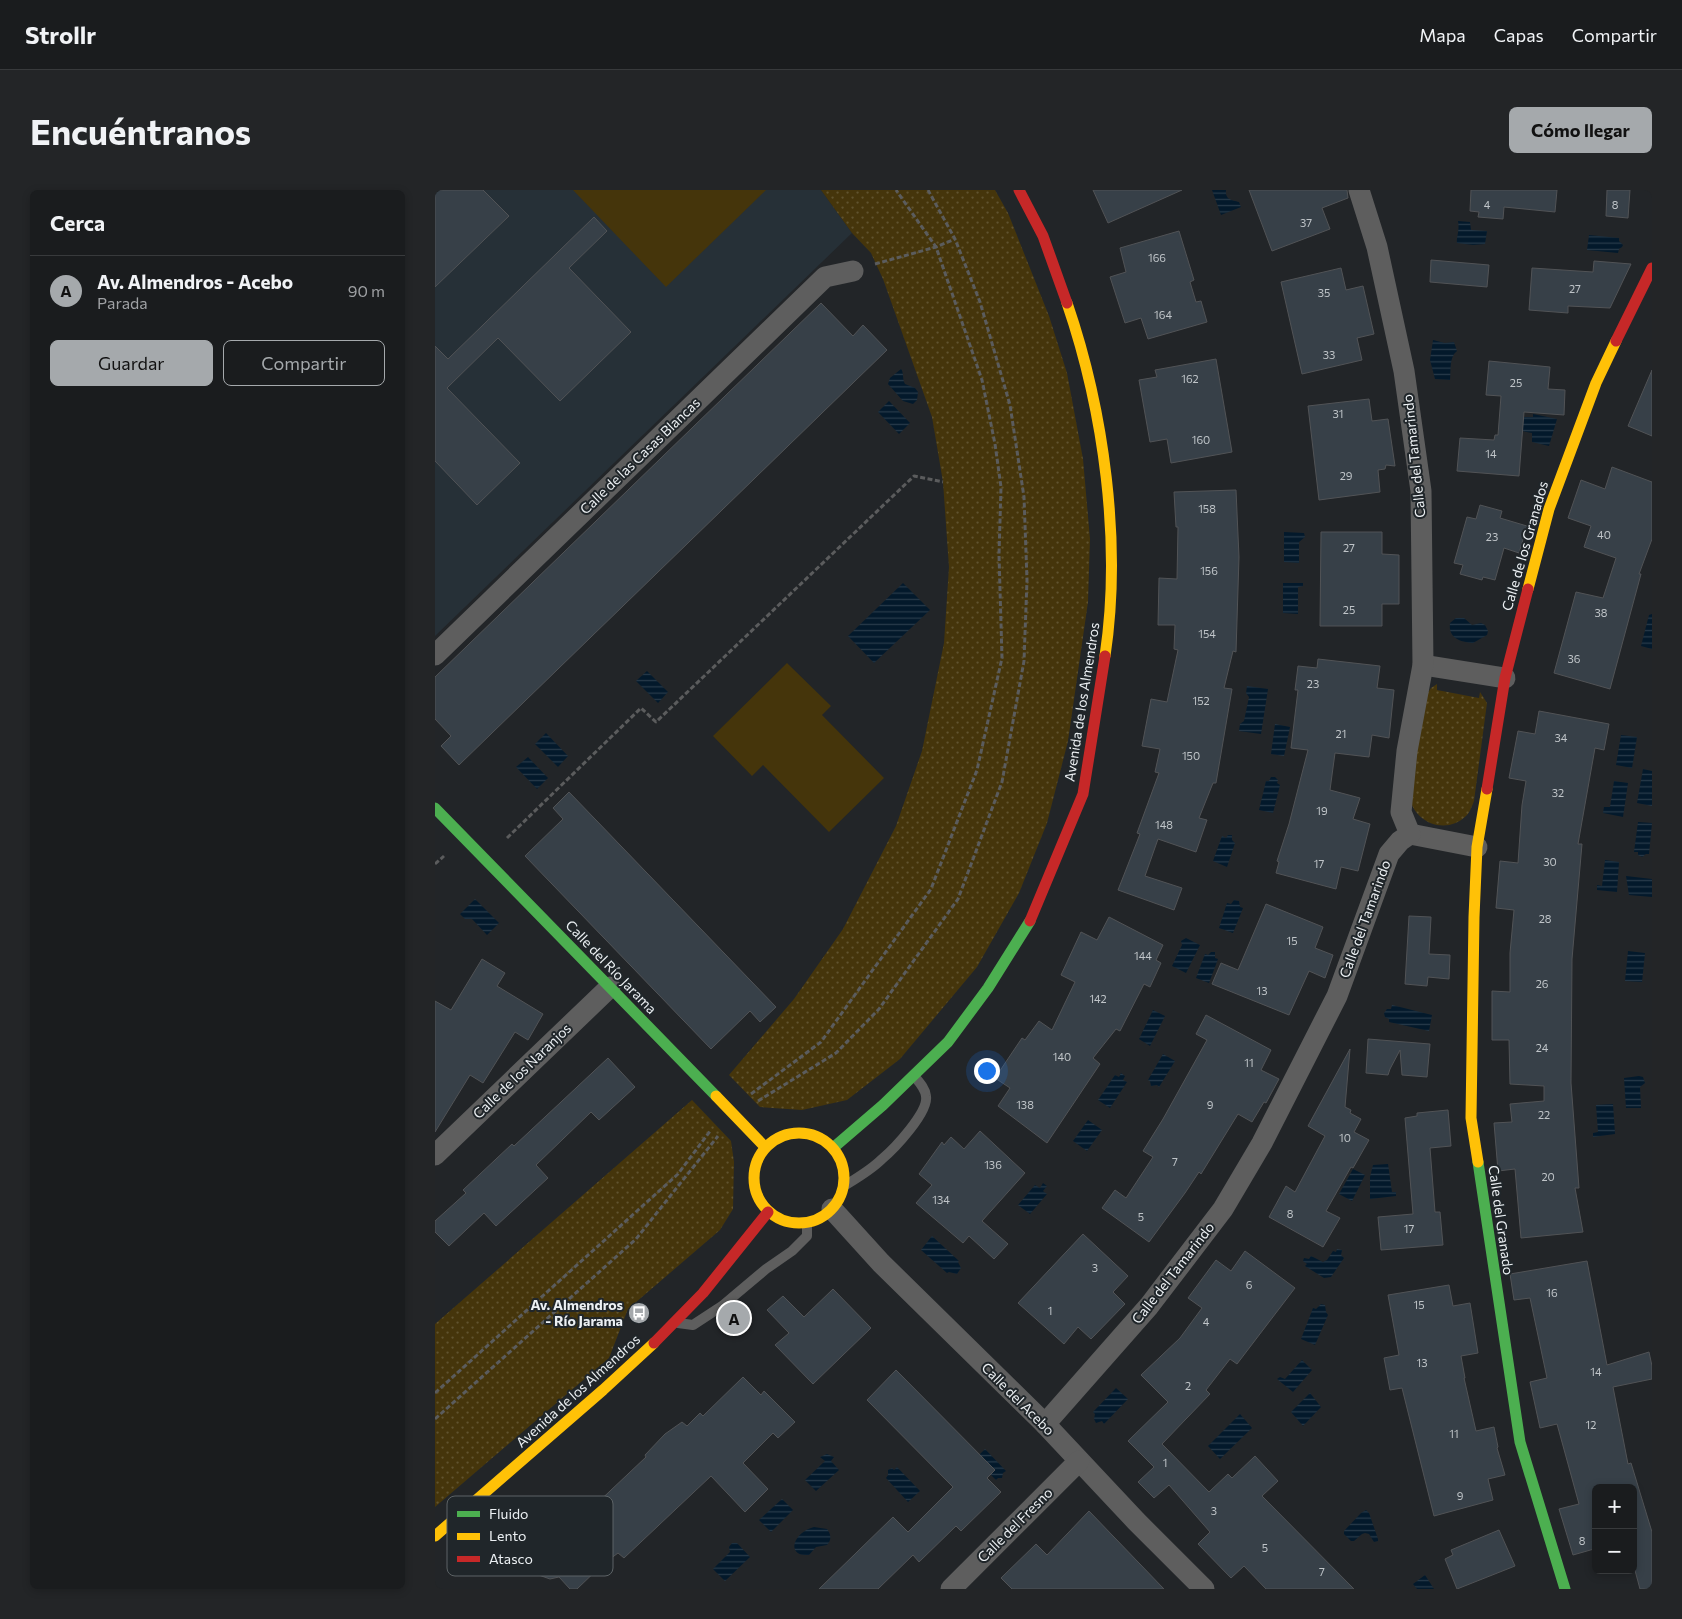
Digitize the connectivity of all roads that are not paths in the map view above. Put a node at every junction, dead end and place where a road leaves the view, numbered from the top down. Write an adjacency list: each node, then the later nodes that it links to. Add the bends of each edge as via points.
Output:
1 (1019, 190): 12 (street, Avenida de los Almendros, via 1043,236 1088,373 1102,444 1111,534 1111,622 1083,794 1031,920 989,988 948,1042)
2 (1359, 190): 6 (street, Calle del Tamarindo, via 1377,247 1404,371 1420,482)
3 (1652, 268): 7 (street, Calle de los Granados, via 1596,383 1549,509)
4 (853, 271): 5 (street, Calle de las Casas Blancas, via 825,277)
5 (435, 655)
6 (1423, 665): 7 (street); 9 (street, Calle del Tamarindo, via 1407,751 1401,812)
7 (1505, 678): 10 (street, Calle de los Granados)
8 (435, 808): 11 (street, Calle del Río Jarama)
9 (1410, 834): 10 (street); 21 (street, Calle del Tamarindo, via 1389,854 1337,996 1263,1143 1223,1208 1149,1306)
10 (1477, 847): 28 (street, Calle del Granado, via 1471,1118 1520,1442)
11 (610, 988): 13 (street, Calle del Río Jarama); 15 (street, Calle de los Naranjos)
12 (913, 1075): 14 (street, Avenida de los Almendros); 16 (lane, via 927,1097 923,1110 883,1159)
13 (765, 1147): 14 (street, via 783,1135 805,1133); 18 (street, via 758,1157 753,1180 757,1197)
14 (833, 1148): 16 (street, via 844,1172)
15 (435, 1155)
16 (844, 1186): 17 (street)
17 (832, 1209): 19 (street); 21 (street, Calle del Acebo, via 881,1263)
18 (768, 1212): 19 (street, via 779,1220); 20 (street, Avenida de los Almendros)
19 (807, 1223): 20 (lane, via 807,1236 792,1251 723,1306 693,1325)
20 (675, 1323): 23 (street, Avenida de los Almendros)
21 (1045, 1424): 22 (street, Calle del Acebo)
22 (1079, 1460): 26 (street, Calle del Fresno); 27 (street, Calle del Acebo)
23 (481, 1496)
24 (447, 1526): 25 (street, Avenida de los Almendros)
25 (435, 1536)
26 (951, 1589)
27 (1204, 1589)
28 (1565, 1589)

